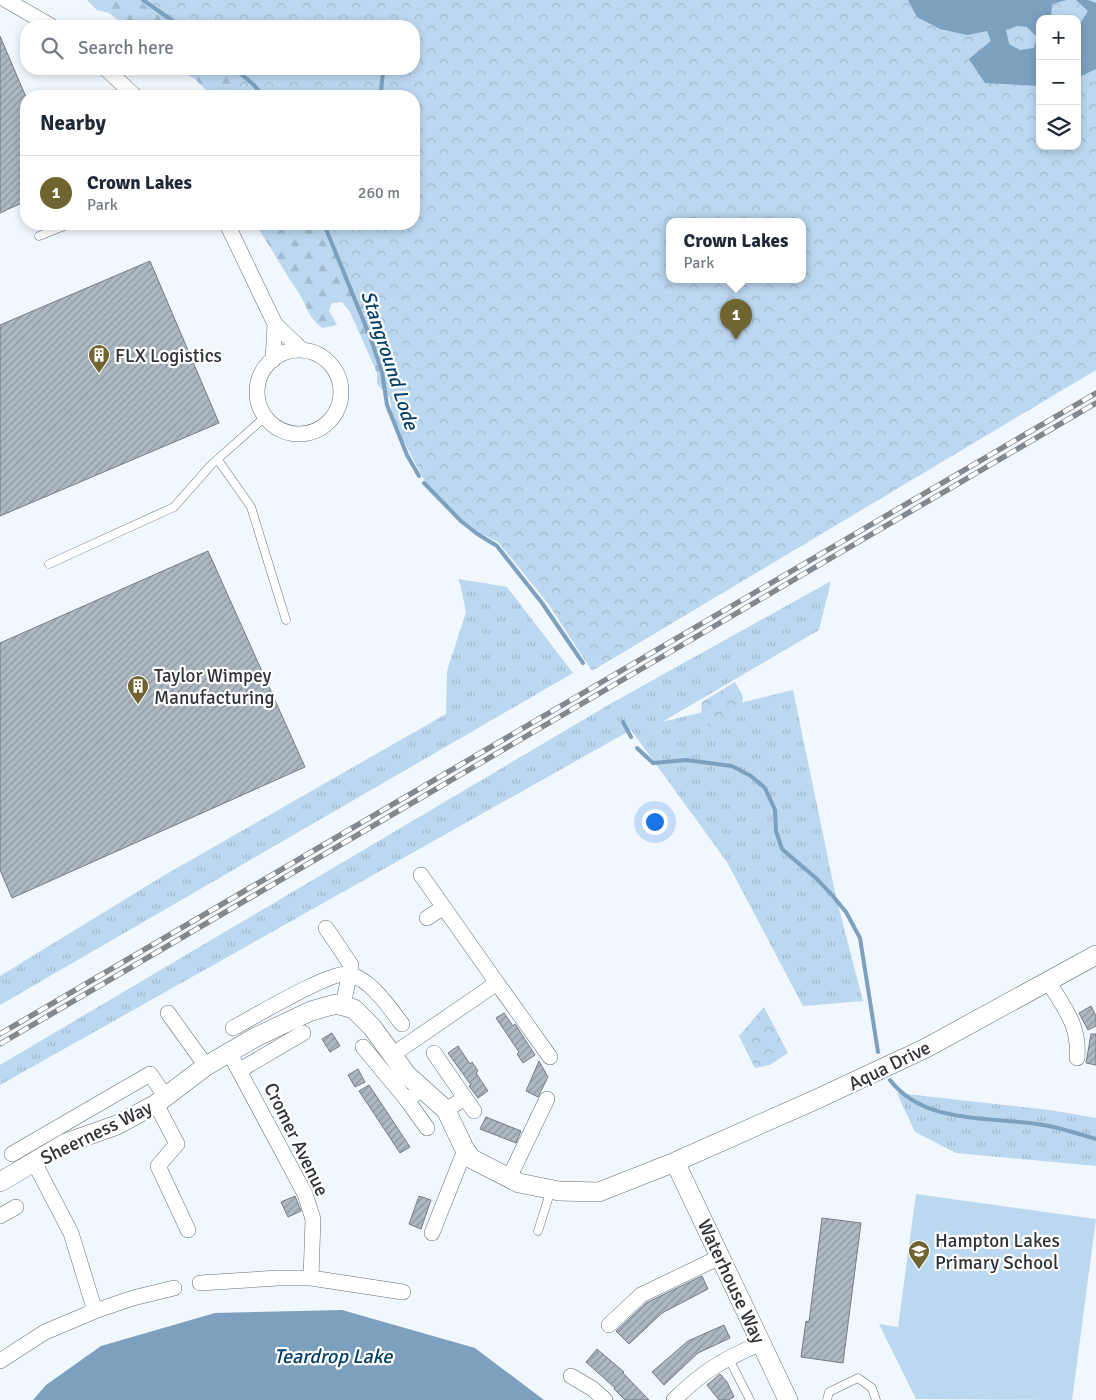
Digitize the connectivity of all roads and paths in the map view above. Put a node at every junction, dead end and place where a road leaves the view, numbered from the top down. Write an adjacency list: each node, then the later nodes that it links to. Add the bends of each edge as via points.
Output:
1 (6, 0): 2 (street)
2 (41, 20)
3 (112, 75): 4 (street)
4 (129, 90)
5 (54, 230): 7 (lane)
6 (230, 230): 8 (street)
7 (40, 236)
8 (275, 324): 9 (street); 10 (street)
9 (302, 350): 10 (street, via 287,352); 11 (street, via 322,357 337,372 342,393 337,413 322,429 302,435 281,431)
10 (273, 360): 11 (street, via 260,377 257,398)
11 (265, 417): 12 (lane)
12 (218, 460): 13 (lane, via 174,507); 14 (lane, via 251,506)
13 (50, 564)
14 (286, 620)
15 (420, 875): 16 (street)
16 (444, 907): 17 (street); 22 (street)
17 (427, 918)
18 (326, 928): 20 (street, via 352,965)
19 (1096, 955): 21 (street, Aqua Drive)
20 (349, 974): 23 (street); 25 (street, via 370,985); 26 (street, via 328,977)
21 (1048, 981): 33 (street, via 1076,1028 1079,1041); 48 (street, Aqua Drive, via 926,1048)
22 (497, 983): 31 (street); 32 (street)
23 (343, 1006): 29 (street, Sheerness Way, via 336,1004 311,1011); 31 (street, via 354,1009 372,1027)
24 (168, 1013): 34 (street)
25 (402, 1024)
26 (233, 1028)
27 (303, 1033): 35 (street)
28 (363, 1047): 36 (street)
29 (230, 1052): 34 (street, Sheerness Way); 35 (street, Cromer Avenue)
30 (434, 1053): 37 (street)
31 (392, 1055): 36 (street)
32 (550, 1057)
33 (1077, 1058)
34 (206, 1066): 39 (street, Sheerness Way)
35 (240, 1070): 58 (street, Cromer Avenue, via 305,1194 313,1219)
36 (414, 1095): 41 (street); 43 (street)
37 (465, 1098): 41 (street); 42 (street)
38 (547, 1099): 49 (street)
39 (161, 1100): 40 (street, Sheerness Way, via 150,1074); 44 (street, Sheerness Way); 54 (street, via 177,1144 158,1166)
40 (88, 1109): 44 (street); 46 (street, Sheerness Way)
41 (446, 1110): 45 (street)
42 (474, 1111)
43 (427, 1128)
44 (98, 1132): 47 (street, Sheerness Way, via 66,1143)
45 (465, 1150): 49 (street, via 472,1159); 56 (street)
46 (12, 1154)
47 (34, 1162): 50 (street, Sheerness Way); 62 (street, via 71,1233)
48 (675, 1162): 51 (street, via 598,1192); 57 (street, Waterhouse Way)
49 (509, 1178): 51 (street)
50 (0, 1182)
51 (551, 1189): 55 (lane)
52 (16, 1207): 53 (street)
53 (0, 1216)
54 (188, 1230)
55 (538, 1231)
56 (432, 1233)
57 (720, 1257): 63 (street, via 641,1294); 64 (street, Waterhouse Way)
58 (312, 1278): 59 (street); 61 (street)
59 (200, 1283)
60 (174, 1288): 62 (street)
61 (403, 1292)
62 (95, 1311): 66 (street, via 45,1332)
63 (609, 1325)
64 (761, 1343): 65 (street); 71 (street, Waterhouse Way)
65 (728, 1357): 69 (street, via 697,1377); 70 (lane)
66 (0, 1361)
67 (571, 1376): 68 (street)
68 (605, 1400)
69 (674, 1400)
70 (750, 1400)
71 (788, 1400)
72 (826, 1400): 73 (lane, via 829,1392 858,1378 872,1388)
73 (876, 1400)

